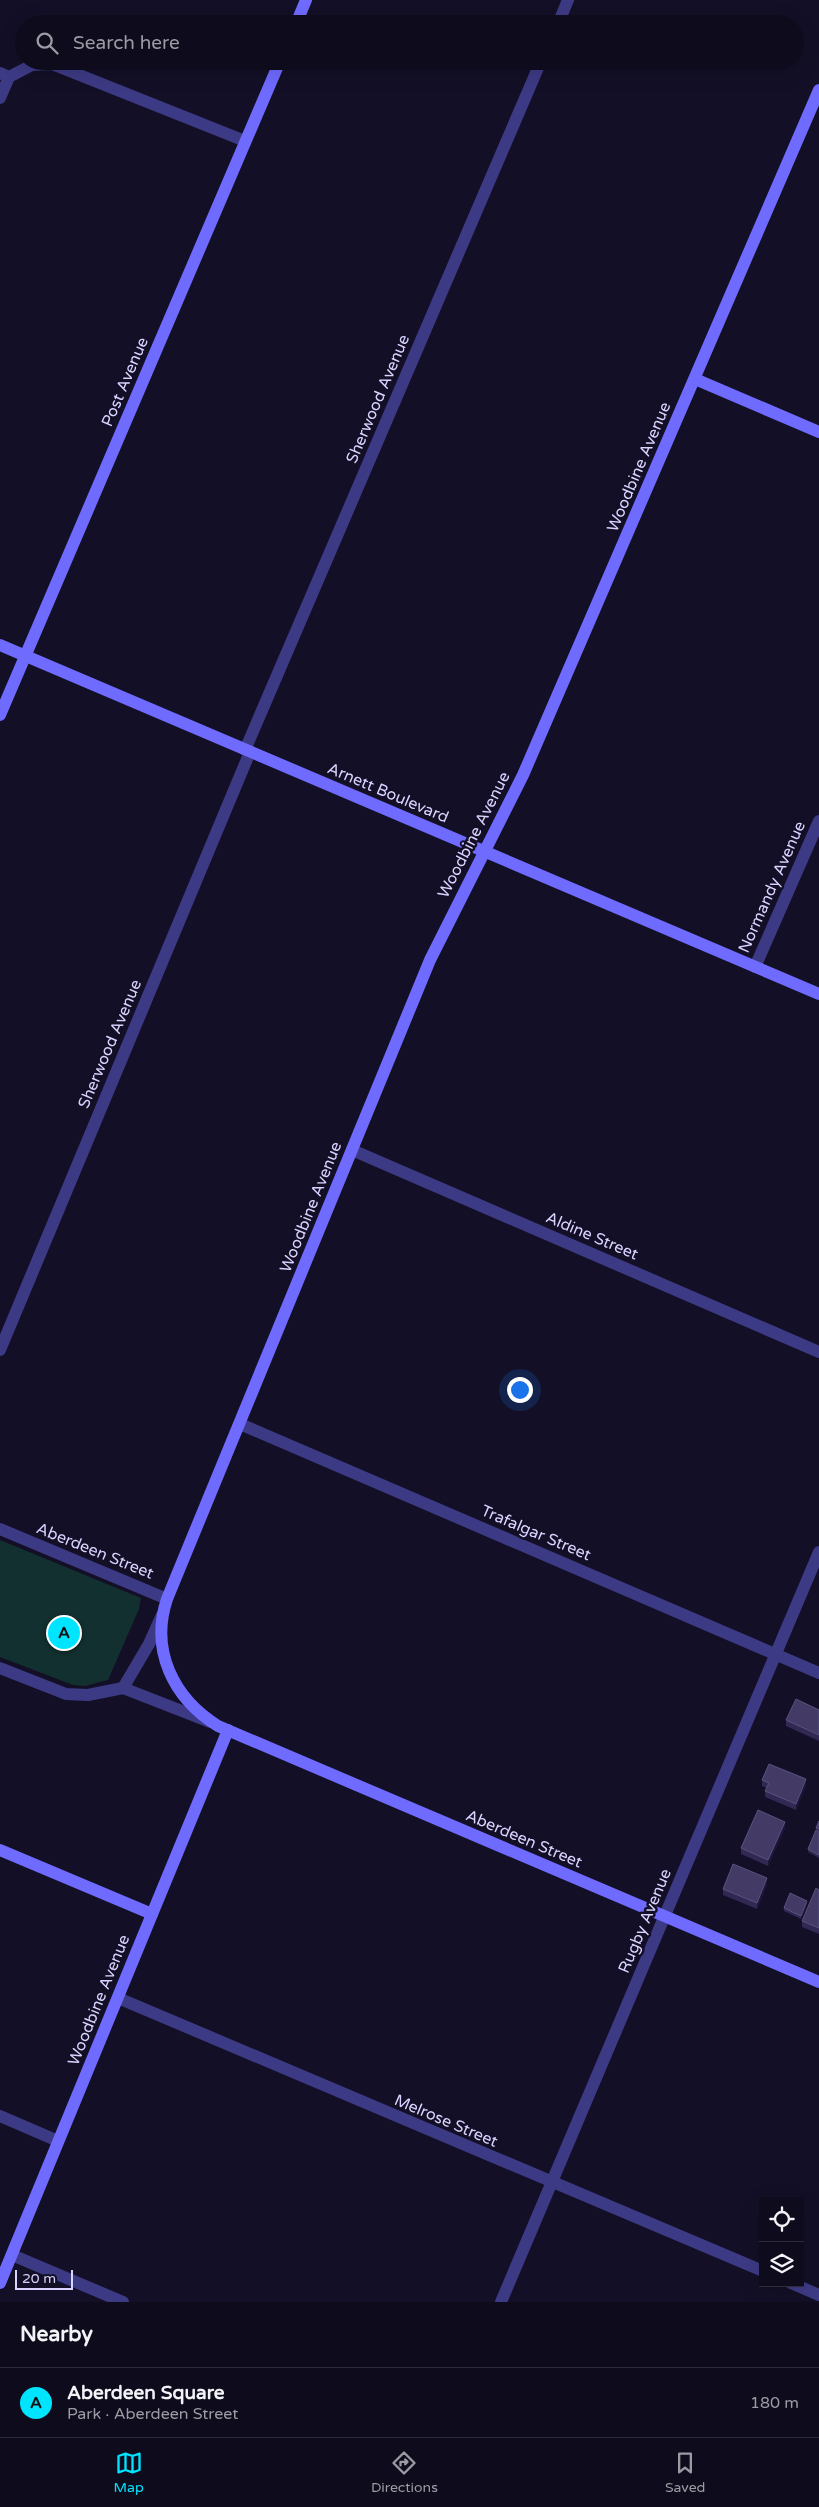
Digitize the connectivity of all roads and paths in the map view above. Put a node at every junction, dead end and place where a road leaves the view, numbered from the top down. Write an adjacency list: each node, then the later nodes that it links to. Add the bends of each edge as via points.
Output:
1 (306, 0): 3 (street)
2 (568, 0): 4 (street)
3 (300, 15)
4 (562, 15)
5 (18, 70): 9 (street)
6 (67, 70): 12 (street)
7 (276, 70): 12 (street, Post Avenue)
8 (537, 70): 18 (street, Sherwood Avenue)
9 (4, 75): 11 (street)
10 (819, 90): 13 (street, Woodbine Avenue)
11 (0, 98)
12 (245, 142): 16 (street, Post Avenue)
13 (695, 379): 14 (street); 20 (street, Woodbine Avenue, via 523,775)
14 (819, 432)
15 (0, 645): 16 (street, Arnett Boulevard)
16 (25, 655): 17 (street, Post Avenue); 18 (street, Arnett Boulevard)
17 (0, 715)
18 (247, 751): 20 (street, Arnett Boulevard); 24 (street, Sherwood Avenue)
19 (819, 821): 21 (street, Normandy Avenue)
20 (484, 852): 21 (street, Arnett Boulevard); 23 (street, Woodbine Avenue, via 430,960)
21 (755, 967): 22 (street, Arnett Boulevard)
22 (819, 994)
23 (352, 1150): 25 (street, Aldine Street); 26 (street, Woodbine Avenue)
24 (0, 1350)
25 (819, 1352)
26 (240, 1424): 29 (street, Woodbine Avenue); 30 (street, Trafalgar Street)
27 (0, 1529): 29 (street, Aberdeen Street)
28 (819, 1552): 30 (street, Rugby Avenue)
29 (166, 1604): 33 (street, via 149,1644); 34 (street, Aberdeen Street, via 161,1641 170,1674 189,1704)
30 (776, 1654): 32 (street, Trafalgar Street); 37 (street, Rugby Avenue)
31 (0, 1668): 33 (street, via 66,1694 88,1695)
32 (819, 1673)
33 (123, 1688): 34 (street, Aberdeen Street)
34 (223, 1728): 36 (street, Woodbine Avenue); 37 (street, Aberdeen Street)
35 (0, 1850): 36 (street)
36 (152, 1914): 39 (street, Woodbine Avenue)
37 (664, 1917): 38 (street, Aberdeen Street); 42 (street, Rugby Avenue)
38 (819, 1982)
39 (118, 1998): 41 (street, Woodbine Avenue); 42 (street, Melrose Street)
40 (0, 2116): 41 (street)
41 (58, 2141): 43 (street, Woodbine Avenue)
42 (551, 2183): 44 (street, Melrose Street); 49 (street, Rugby Avenue)
43 (12, 2255): 45 (street, Woodbine Avenue); 48 (street)
44 (759, 2270)
45 (0, 2283)
46 (800, 2287): 47 (street)
47 (819, 2295)
48 (123, 2302)
49 (501, 2302)

